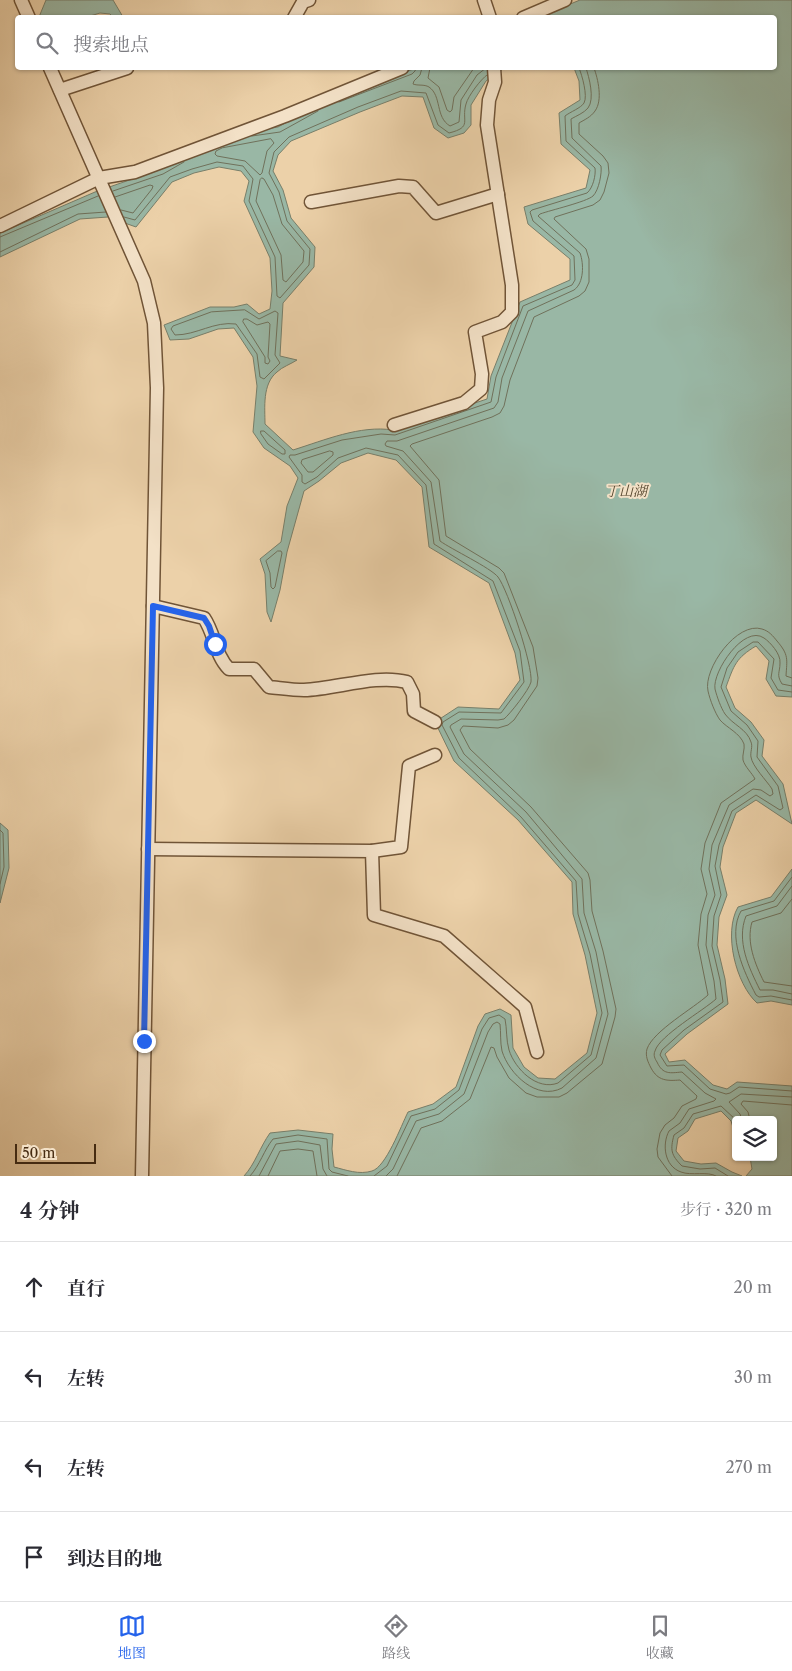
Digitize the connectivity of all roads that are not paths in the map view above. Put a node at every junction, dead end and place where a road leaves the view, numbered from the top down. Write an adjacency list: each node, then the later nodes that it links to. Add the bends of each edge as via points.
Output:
1 (21, 0): 5 (street)
2 (484, 0): 7 (street)
3 (565, 0): 8 (street)
4 (305, 1): 6 (street)
5 (27, 15)
6 (296, 15)
7 (489, 15)
8 (530, 15)
9 (51, 70): 13 (street)
10 (121, 70): 13 (street)
11 (397, 70): 14 (street, via 135,172)
12 (494, 70): 15 (street, via 487,125)
13 (60, 90): 14 (street)
14 (98, 178): 17 (street); 19 (street, via 144,281 154,323 157,388)
15 (498, 194): 16 (street, via 436,213 413,187 399,186); 18 (street, via 512,285 512,312 502,322 475,332 482,374 480,389 464,403)
16 (311, 202)
17 (0, 226)
18 (394, 425)
19 (153, 606): 20 (street, via 204,618 221,661 229,669 254,669 269,687 304,690 399,680 407,682 413,694 414,710); 22 (street)
20 (435, 722)
21 (435, 755): 23 (street, via 409,766 401,847)
22 (148, 848): 23 (street); 25 (street)
23 (372, 851): 24 (street, via 374,915 444,936 525,1007)
24 (537, 1052)
25 (142, 1176)

